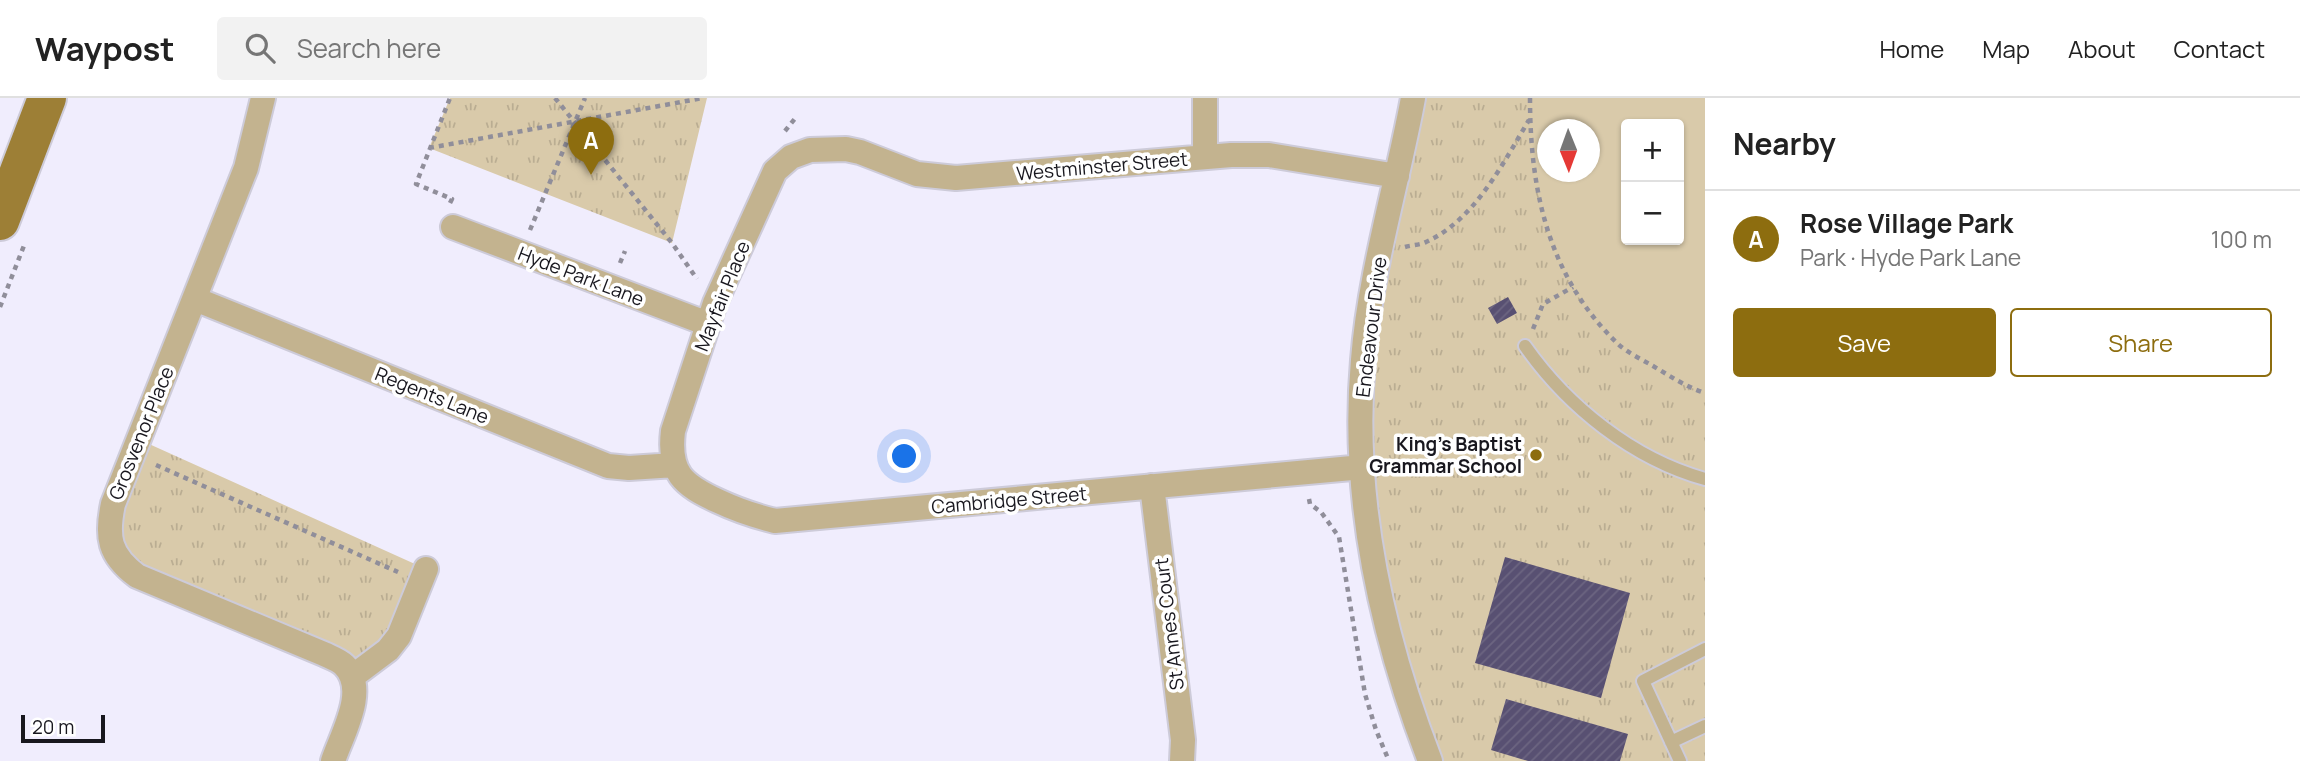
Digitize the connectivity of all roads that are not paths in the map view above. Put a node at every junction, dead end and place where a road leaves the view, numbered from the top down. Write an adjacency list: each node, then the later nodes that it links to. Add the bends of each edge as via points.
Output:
1 (47, 98): 9 (main road)
2 (263, 98): 10 (street, Grosvenor Place, via 246,168)
3 (1205, 98): 6 (street)
4 (1413, 98): 7 (street, Endeavour Drive)
5 (810, 150): 6 (street, Westminster Street, via 846,149 917,174 956,178); 11 (street, Mayfair Place, via 790,156 775,171)
6 (1205, 157): 7 (street, Westminster Street, via 1269,155)
7 (1397, 176): 14 (street, Endeavour Drive, via 1373,283 1363,359)
8 (450, 220): 11 (street, Hyde Park Lane)
9 (0, 221)
10 (195, 299): 13 (street, Regents Lane, via 608,466); 19 (street, Grosvenor Place, via 113,504 108,527 111,546 137,576 324,654 343,664)
11 (711, 314): 13 (street, Mayfair Place, via 673,431)
12 (1525, 346): 15 (lane, via 1575,404 1624,442 1675,471)
13 (675, 465): 16 (street, Cambridge Street, via 692,489 745,514 775,521)
14 (1363, 467): 16 (street, Cambridge Street); 24 (street, Endeavour Drive, via 1382,605 1398,670)
15 (1705, 479)
16 (1152, 486): 23 (street, St Annes Court, via 1184,745)
17 (424, 575): 19 (street, via 399,636)
18 (1705, 649): 21 (lane, via 1643,681)
19 (352, 677): 22 (street, via 356,692)
20 (1705, 726): 21 (lane)
21 (1671, 743): 25 (lane)
22 (333, 761)
23 (1182, 761)
24 (1430, 761)
25 (1680, 761)

